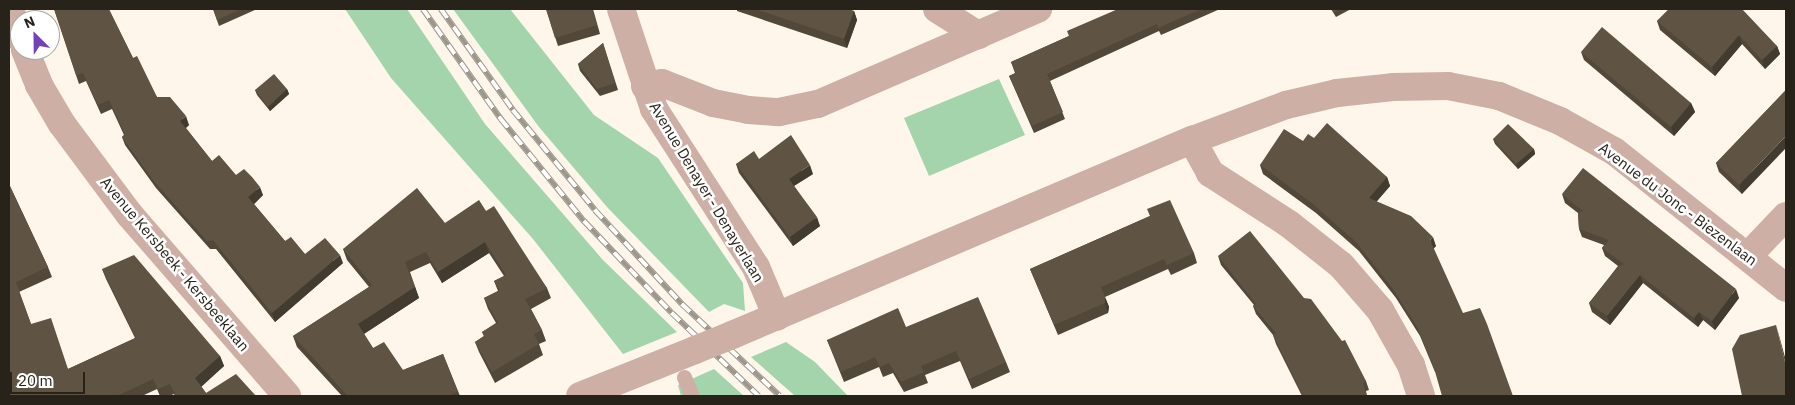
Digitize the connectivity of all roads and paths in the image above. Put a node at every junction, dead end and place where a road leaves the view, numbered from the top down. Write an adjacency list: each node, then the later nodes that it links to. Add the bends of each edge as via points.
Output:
1 (621, 9): 6 (street, Avenue Denayer - Denayerlaan)
2 (937, 9): 4 (street)
3 (1038, 9): 4 (street)
4 (978, 35): 6 (street, via 818,104 779,112 713,103 662,83)
5 (29, 60): 13 (street, Avenue Kersbeek - Kersbeeklaan, via 39,85 62,124 129,214)
6 (646, 86): 11 (street, Avenue Denayer - Denayerlaan, via 658,117 756,267)
7 (1192, 140): 9 (street, Avenue du Jonc - Biezenlaan, via 1286,105 1337,93 1448,86 1499,96 1560,121 1614,151); 11 (street, Avenue du Jonc - Biezenlaan); 16 (street, via 1210,173 1289,224 1341,265 1380,310 1411,365)
8 (1786, 216): 9 (street)
9 (1748, 256): 10 (street, Avenue du Jonc - Biezenlaan)
10 (1786, 288)
11 (777, 317): 14 (street, Avenue du Jonc - Biezenlaan, bridge)
12 (684, 377): 15 (lane)
13 (288, 396)
14 (580, 396)
15 (692, 396)
16 (1421, 396)

